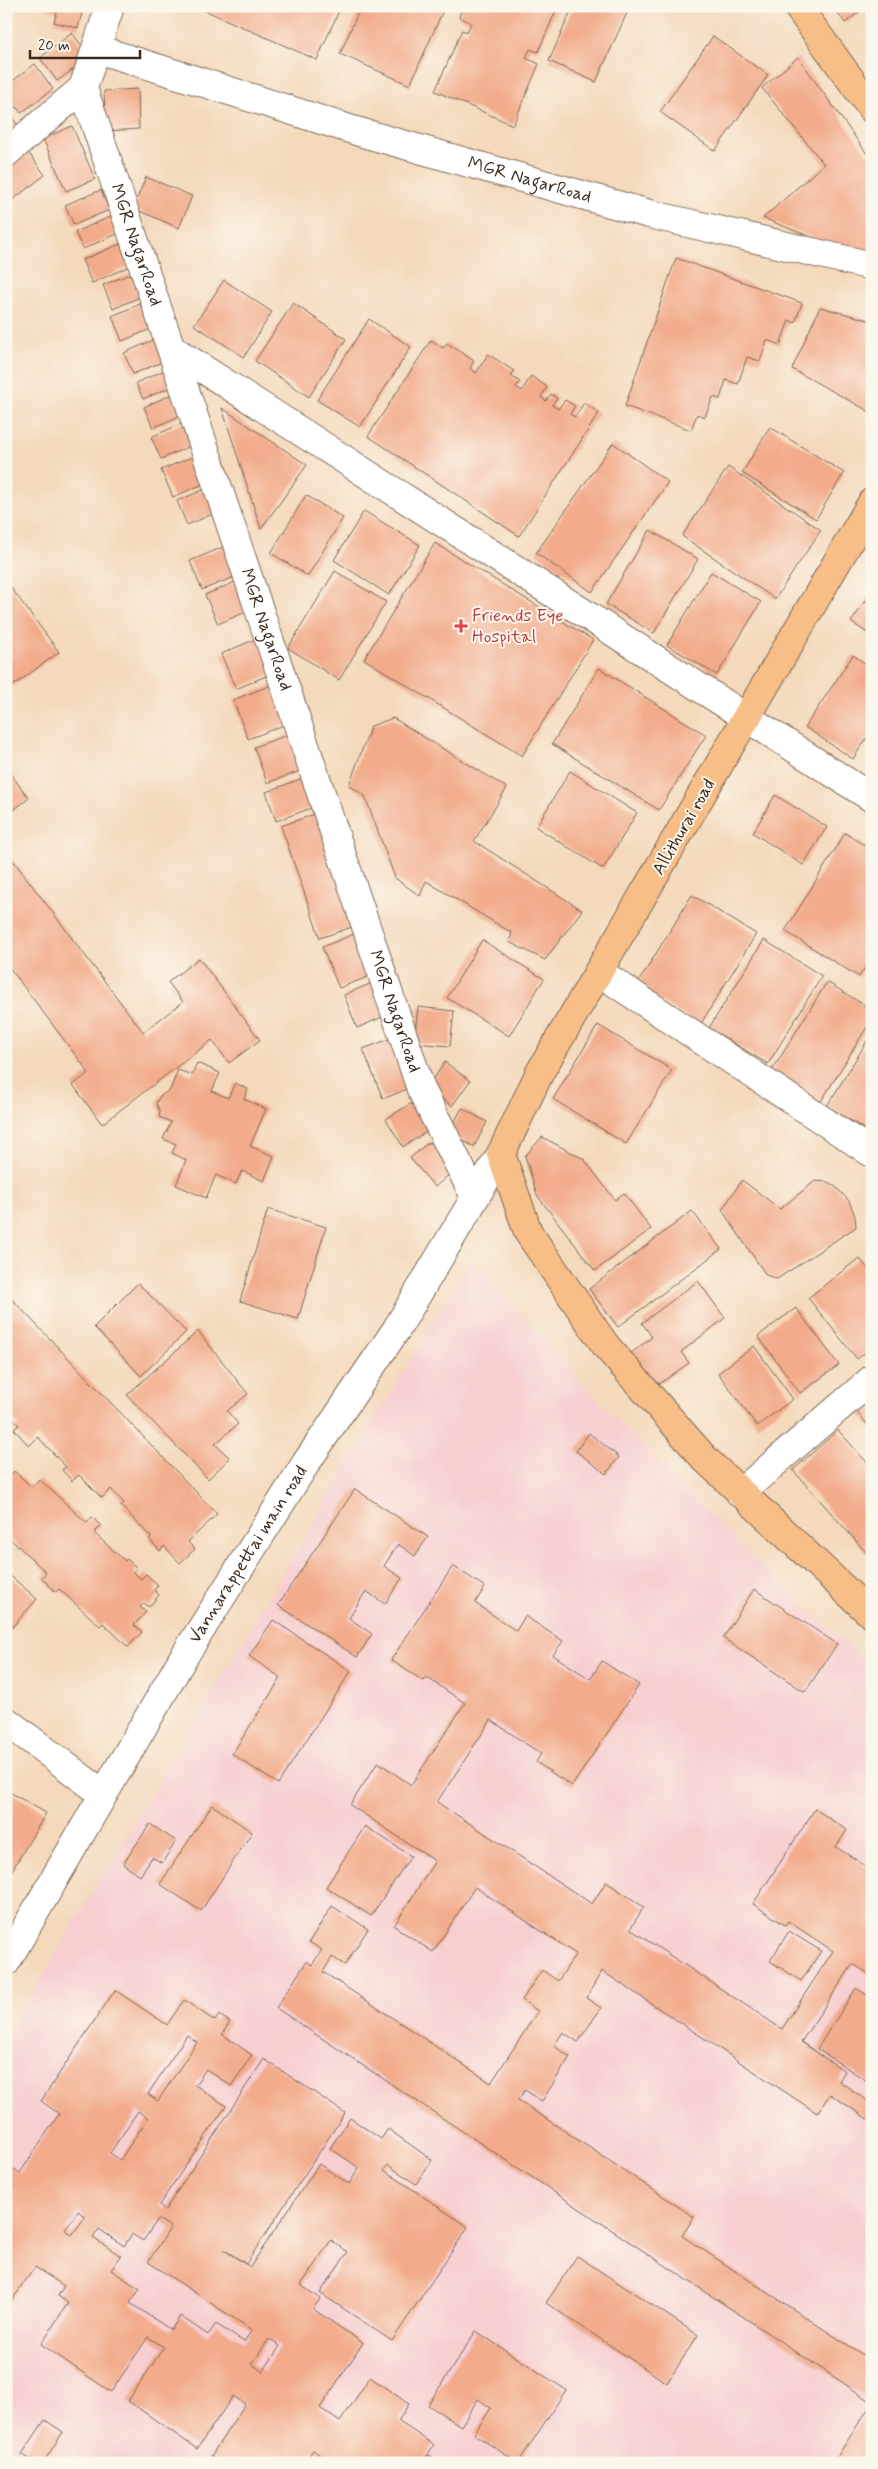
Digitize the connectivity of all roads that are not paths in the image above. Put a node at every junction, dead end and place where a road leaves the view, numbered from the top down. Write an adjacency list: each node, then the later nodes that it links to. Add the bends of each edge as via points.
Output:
1 (110, 6): 3 (street)
2 (796, 6): 5 (main road)
3 (97, 49): 4 (street); 7 (street, MGR NagarRoad, via 356,130 649,214)
4 (83, 88): 6 (street); 8 (street, MGR NagarRoad)
5 (872, 109)
6 (6, 153)
7 (872, 266)
8 (172, 349): 10 (street); 15 (street, MGR NagarRoad, via 421,1089)
9 (872, 502): 10 (main road, Allithurai road)
10 (748, 717): 11 (street); 12 (main road, Allithurai road)
11 (872, 798)
12 (599, 972): 13 (street); 14 (main road, Allithurai road, via 540,1072)
13 (872, 1153)
14 (501, 1154): 15 (street, Vannarappettai main road); 17 (main road, via 528,1232 606,1346)
15 (475, 1197): 20 (street, Vannarappettai main road, via 396,1330 306,1463 183,1658)
16 (872, 1379): 17 (street)
17 (740, 1493): 18 (main road)
18 (872, 1615)
19 (6, 1721): 20 (street)
20 (103, 1794): 21 (street, Vannarappettai main road)
21 (6, 1962)

